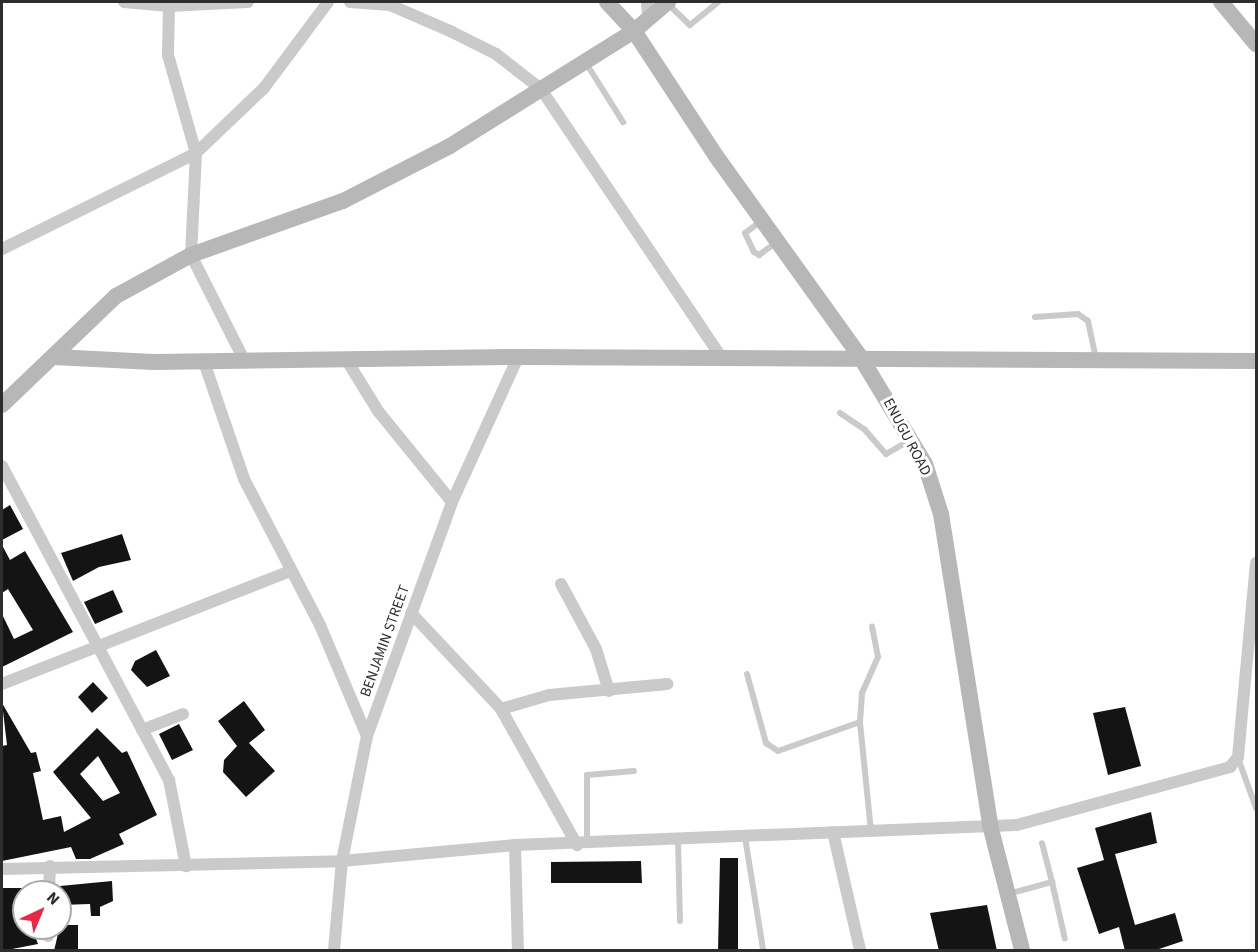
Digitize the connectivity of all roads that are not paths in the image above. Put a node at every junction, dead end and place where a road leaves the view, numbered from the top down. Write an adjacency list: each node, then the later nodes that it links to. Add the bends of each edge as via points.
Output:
1 (124, 2): 9 (street)
2 (248, 2): 9 (street)
3 (328, 2): 16 (street, via 264,88)
4 (356, 2): 14 (street, via 390,5 452,32 496,54)
5 (607, 2): 11 (street, ENUGU ROAD)
6 (668, 2): 7 (lane, via 690,25); 10 (street)
7 (718, 2)
8 (1221, 2): 12 (street)
9 (169, 6): 16 (street, via 168,55)
10 (647, 9): 11 (street)
11 (634, 31): 13 (street); 17 (street, ENUGU ROAD)
12 (1257, 44)
13 (585, 62): 14 (street); 15 (lane)
14 (541, 89): 20 (street, via 450,146 343,201); 24 (street)
15 (623, 122)
16 (196, 153): 19 (street); 20 (street)
17 (761, 220): 18 (street, ENUGU ROAD); 18 (lane, via 745,233 754,252 759,255)
18 (777, 242): 26 (street, ENUGU ROAD)
19 (2, 249)
20 (191, 255): 22 (street, via 116,296); 27 (street)
21 (1035, 317): 28 (lane, via 1078,314 1088,321)
22 (54, 357): 30 (street); 31 (street)
23 (518, 357): 24 (street); 25 (street); 35 (street, BENJAMIN STREET)
24 (721, 357): 26 (street)
25 (346, 358): 27 (street); 35 (street, via 378,411)
26 (861, 358): 28 (street); 33 (street, ENUGU ROAD)
27 (244, 360): 30 (street)
28 (1096, 360): 29 (street)
29 (1257, 361)
30 (204, 362): 37 (street, via 244,479)
31 (2, 405)
32 (840, 413): 33 (lane, via 865,429 886,454)
33 (911, 439): 55 (street, ENUGU ROAD, via 941,514)
34 (2, 466): 42 (street)
35 (452, 502): 40 (street, BENJAMIN STREET)
36 (1257, 563): 39 (street)
37 (288, 572): 42 (street, via 175,613); 51 (street, via 320,625)
38 (561, 584): 46 (street, via 596,649)
39 (1255, 595): 52 (street)
40 (411, 613): 47 (street); 51 (street, BENJAMIN STREET)
41 (872, 627): 49 (lane, via 878,657 862,693)
42 (98, 649): 44 (street); 50 (street)
43 (747, 674): 49 (lane, via 766,743 778,751)
44 (2, 684)
45 (667, 684): 46 (street)
46 (609, 691): 47 (street, via 549,695)
47 (501, 709): 62 (street)
48 (183, 714): 50 (street)
49 (860, 722): 56 (lane)
50 (142, 730): 64 (street, via 168,780)
51 (367, 736): 63 (street, BENJAMIN STREET)
52 (1238, 757): 54 (lane); 55 (street, via 1223,772 1017,825)
53 (634, 771): 62 (lane, via 587,775)
54 (1257, 808)
55 (990, 825): 56 (street); 69 (street, ENUGU ROAD)
56 (871, 831): 57 (street)
57 (833, 832): 58 (street); 75 (street)
58 (745, 837): 59 (street); 74 (lane)
59 (678, 840): 62 (street); 70 (lane)
60 (1042, 843): 68 (lane)
61 (515, 845): 62 (street); 63 (street); 73 (street)
62 (582, 845)
63 (342, 861): 64 (street); 72 (street, BENJAMIN STREET)
64 (186, 866): 65 (street)
65 (50, 867): 66 (street); 67 (street)
66 (2, 869)
67 (49, 880)
68 (1052, 882): 69 (lane); 71 (lane)
69 (1007, 894): 76 (street, ENUGU ROAD)
70 (680, 921)
71 (1065, 939)
72 (334, 951)
73 (518, 951)
74 (763, 951)
75 (860, 951)
76 (1022, 951)

